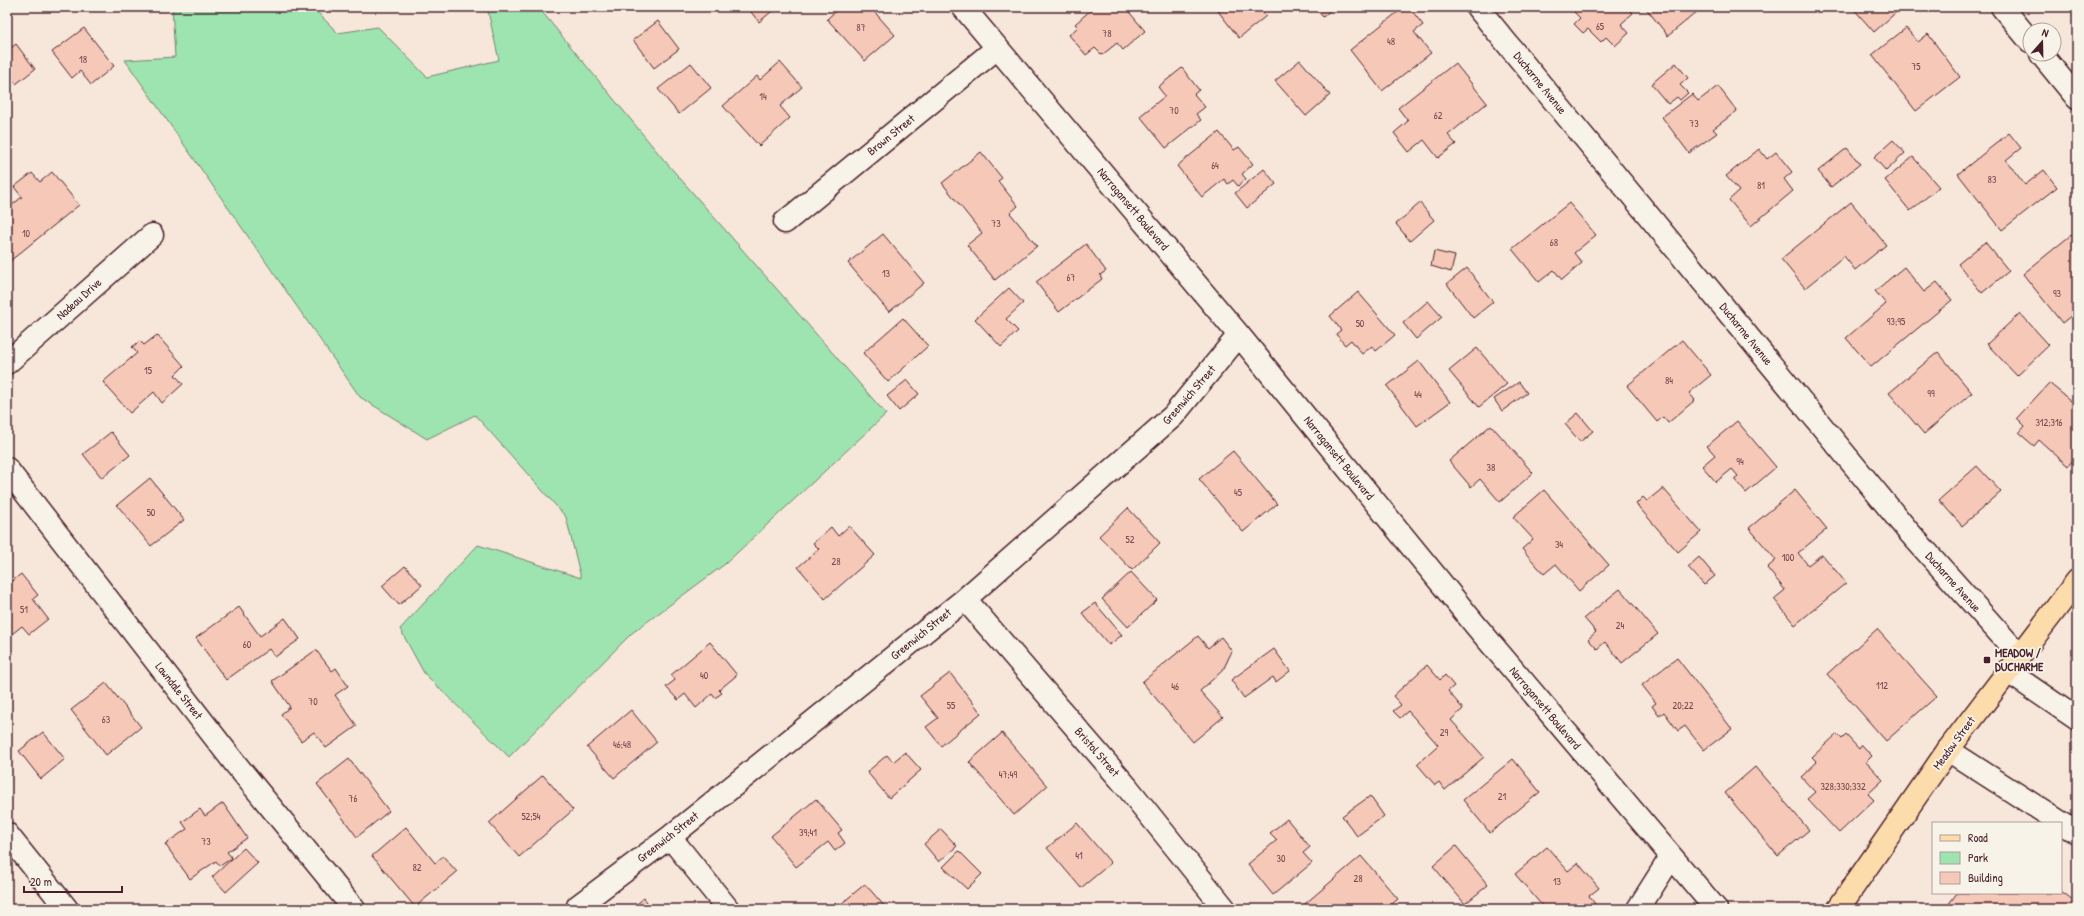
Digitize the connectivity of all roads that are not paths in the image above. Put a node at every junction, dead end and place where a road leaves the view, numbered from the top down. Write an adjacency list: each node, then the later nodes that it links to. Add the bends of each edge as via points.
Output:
1 (963, 7): 5 (street, Narragansett Boulevard)
2 (1478, 7): 15 (street, Ducharme Avenue, via 1908,531)
3 (2002, 7): 4 (street)
4 (2022, 31)
5 (997, 48): 8 (street, Brown Street); 10 (street, Narragansett Boulevard)
6 (2047, 62): 7 (street)
7 (2077, 98)
8 (785, 222)
9 (152, 235): 11 (street, Nadeau Drive)
10 (1238, 335): 14 (street, Greenwich Street, via 1173,416); 23 (street, Narragansett Boulevard)
11 (7, 363)
12 (7, 469): 26 (street, Lawndale Street, via 234,762)
13 (2077, 581): 15 (main road, Meadow Street)
14 (965, 599): 22 (street, Greenwich Street); 28 (street, Bristol Street, via 1127,787)
15 (2013, 663): 16 (street, Ducharme Avenue); 17 (main road, Meadow Street)
16 (2077, 719)
17 (1948, 750): 18 (street); 31 (main road, Meadow Street)
18 (2060, 822)
19 (2062, 823): 20 (street)
20 (2077, 833)
21 (7, 834): 25 (street)
22 (670, 836): 24 (street, Greenwich Street); 27 (street)
23 (1671, 857): 29 (street); 30 (street, Narragansett Boulevard)
24 (578, 906)
25 (67, 909)
26 (354, 909)
27 (728, 909)
28 (1225, 909)
29 (1638, 909)
30 (1716, 909)
31 (1838, 909)

